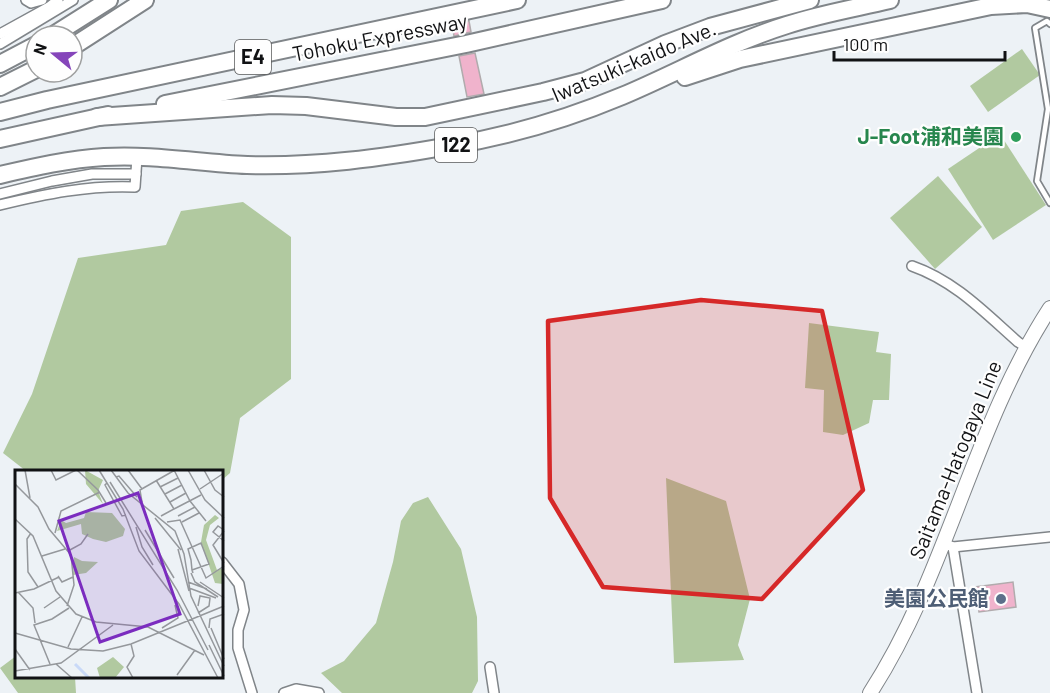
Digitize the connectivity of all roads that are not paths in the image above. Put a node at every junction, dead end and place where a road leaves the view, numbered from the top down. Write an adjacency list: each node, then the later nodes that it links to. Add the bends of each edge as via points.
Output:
1 (26, 0): 2 (street)
2 (42, 0)
3 (58, 0): 14 (street)
4 (73, 0): 16 (street)
5 (109, 0): 12 (highway)
6 (145, 0): 15 (highway)
7 (517, 0): 21 (highway, Tohoku Expressway / E4)
8 (662, 0): 23 (highway, Tohoku Expressway / E4, via 466,44)
9 (810, 0): 23 (highway, via 710,27 585,81 425,117 272,105)
10 (890, 0): 22 (highway, Iwatsuki-kaido Ave. / 122, via 788,24)
11 (1050, 9): 22 (highway, via 1027,4 991,6 740,59)
12 (71, 24)
13 (1050, 24): 29 (lane, via 1047,21 1035,28 1048,109 1037,181)
14 (0, 34)
15 (84, 39)
16 (0, 44)
17 (24, 51): 18 (highway)
18 (0, 64)
19 (24, 75): 20 (highway)
20 (0, 87)
21 (0, 112)
22 (581, 112): 25 (highway, Iwatsuki-kaido Ave. / 122, via 485,139 346,161 247,165)
23 (98, 117): 24 (highway, Tohoku Expressway / E4)
24 (0, 139)
25 (138, 157): 26 (street); 27 (highway, Iwatsuki-kaido Ave. / 122, via 77,159)
26 (136, 174): 28 (street, via 92,174); 30 (street, via 135,186 54,192)
27 (0, 175)
28 (0, 194)
29 (1050, 203)
30 (0, 205)
31 (912, 266): 33 (street, via 942,279)
32 (1050, 308): 33 (main road, Saitama-Hatogaya Line)
33 (1026, 346): 35 (main road, Saitama-Hatogaya Line, via 995,415)
34 (1050, 537): 35 (street)
35 (949, 546): 42 (main road, Saitama-Hatogaya Line); 43 (street)
36 (224, 565): 38 (street, via 239,584 244,610 238,648)
37 (490, 667): 41 (street)
38 (252, 693)
39 (284, 693): 40 (street, via 296,689)
40 (319, 693)
41 (494, 693)
42 (870, 693)
43 (977, 693)

